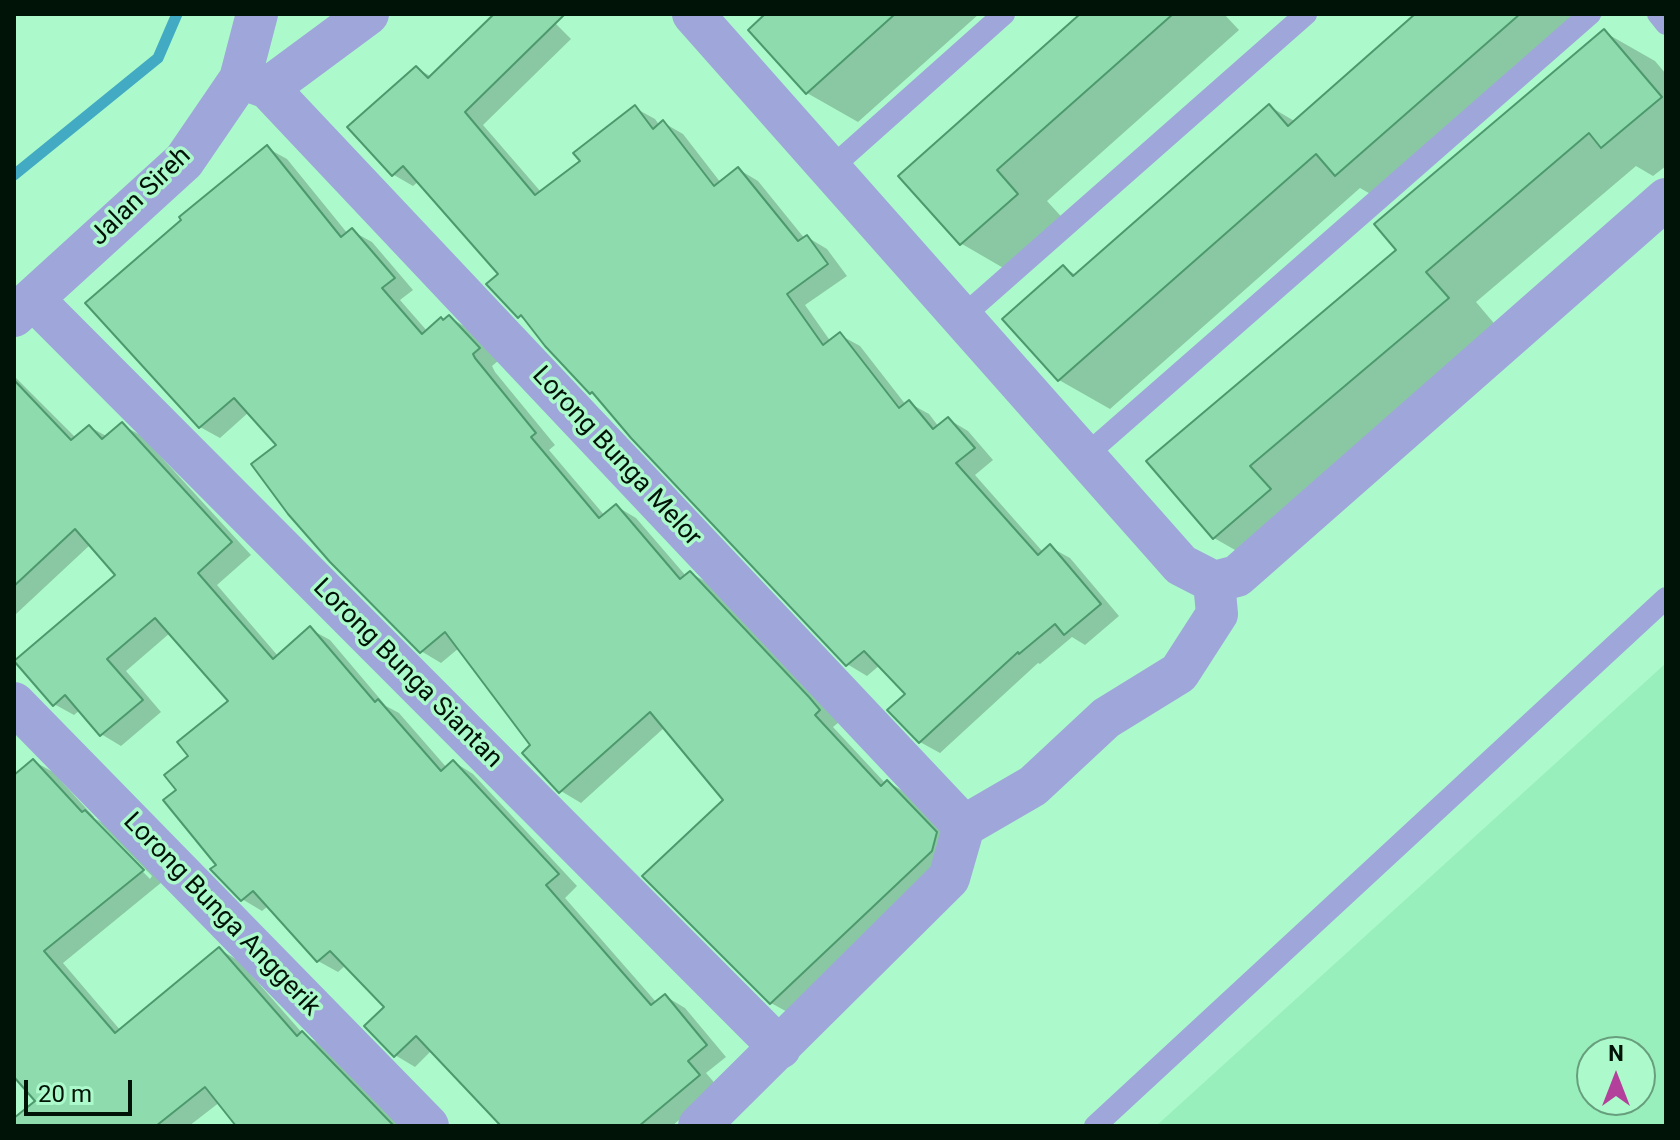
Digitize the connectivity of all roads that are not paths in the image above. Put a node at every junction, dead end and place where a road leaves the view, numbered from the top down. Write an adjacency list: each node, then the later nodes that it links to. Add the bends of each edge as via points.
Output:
1 (257, 14): 9 (street, Jalan Sireh)
2 (368, 14): 9 (street)
3 (1004, 14): 10 (lane)
4 (1306, 14): 13 (lane)
5 (1590, 14): 14 (lane)
6 (1658, 14): 8 (lane)
7 (700, 17): 10 (street)
8 (1666, 24)
9 (254, 83): 12 (street, Jalan Sireh, via 184,161); 18 (street, Lorong Bunga Melor)
10 (830, 169): 13 (street)
11 (1666, 199): 15 (street, via 1237,576)
12 (24, 308): 19 (street, Lorong Bunga Siantan)
13 (962, 317): 14 (street)
14 (1085, 456): 15 (street, via 1181,565)
15 (1214, 582): 18 (street, via 1217,614 1179,673 1106,718 1033,786)
16 (1666, 598): 22 (lane)
17 (14, 703): 20 (street, Lorong Bunga Anggerik)
18 (964, 826): 19 (street, via 949,878)
19 (780, 1048): 21 (street)
20 (428, 1126)
21 (699, 1126)
22 (1095, 1126)

